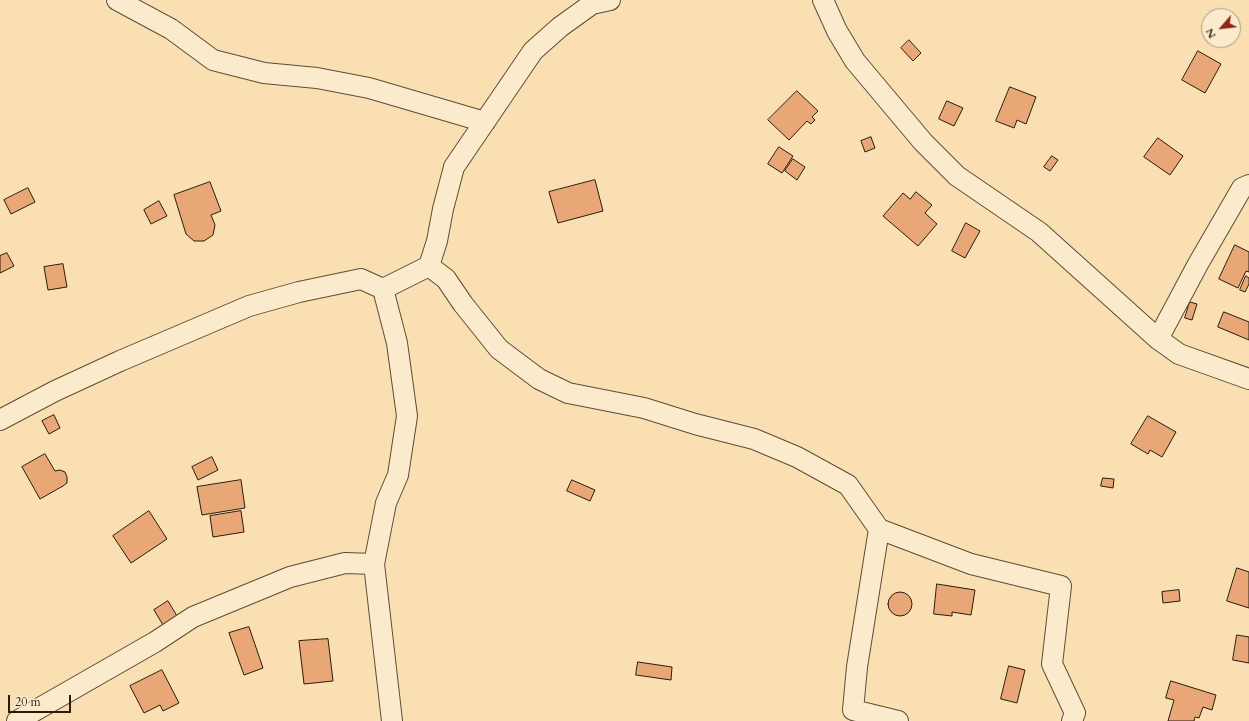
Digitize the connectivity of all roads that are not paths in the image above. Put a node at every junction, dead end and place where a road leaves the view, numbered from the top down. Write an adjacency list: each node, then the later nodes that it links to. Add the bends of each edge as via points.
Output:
1 (116, 0): 4 (street, via 170,29 213,60 264,73 317,78 369,88)
2 (610, 0): 4 (street, via 592,4 533,51)
3 (823, 0): 8 (street, via 837,31 855,61 923,142 957,176 1039,232)
4 (485, 122): 6 (street, via 454,167)
5 (1249, 185): 8 (street, via 1242,188)
6 (429, 266): 7 (street); 11 (street, via 446,279 498,349 539,379 568,393 644,408 754,439 797,457 848,485)
7 (383, 289): 10 (street, via 361,279 249,306 112,364); 12 (street, via 397,343 407,416 398,475 386,503)
8 (1158, 339): 9 (street, via 1179,354)
9 (1249, 379)
10 (0, 420)
11 (879, 529): 15 (street, via 857,668 853,710); 16 (street, via 972,564 1061,586 1052,664 1075,713)
12 (374, 564): 13 (street, via 345,563 290,577 193,617 155,642); 14 (street)
13 (17, 721)
14 (392, 721)
15 (898, 721)
16 (1072, 721)

